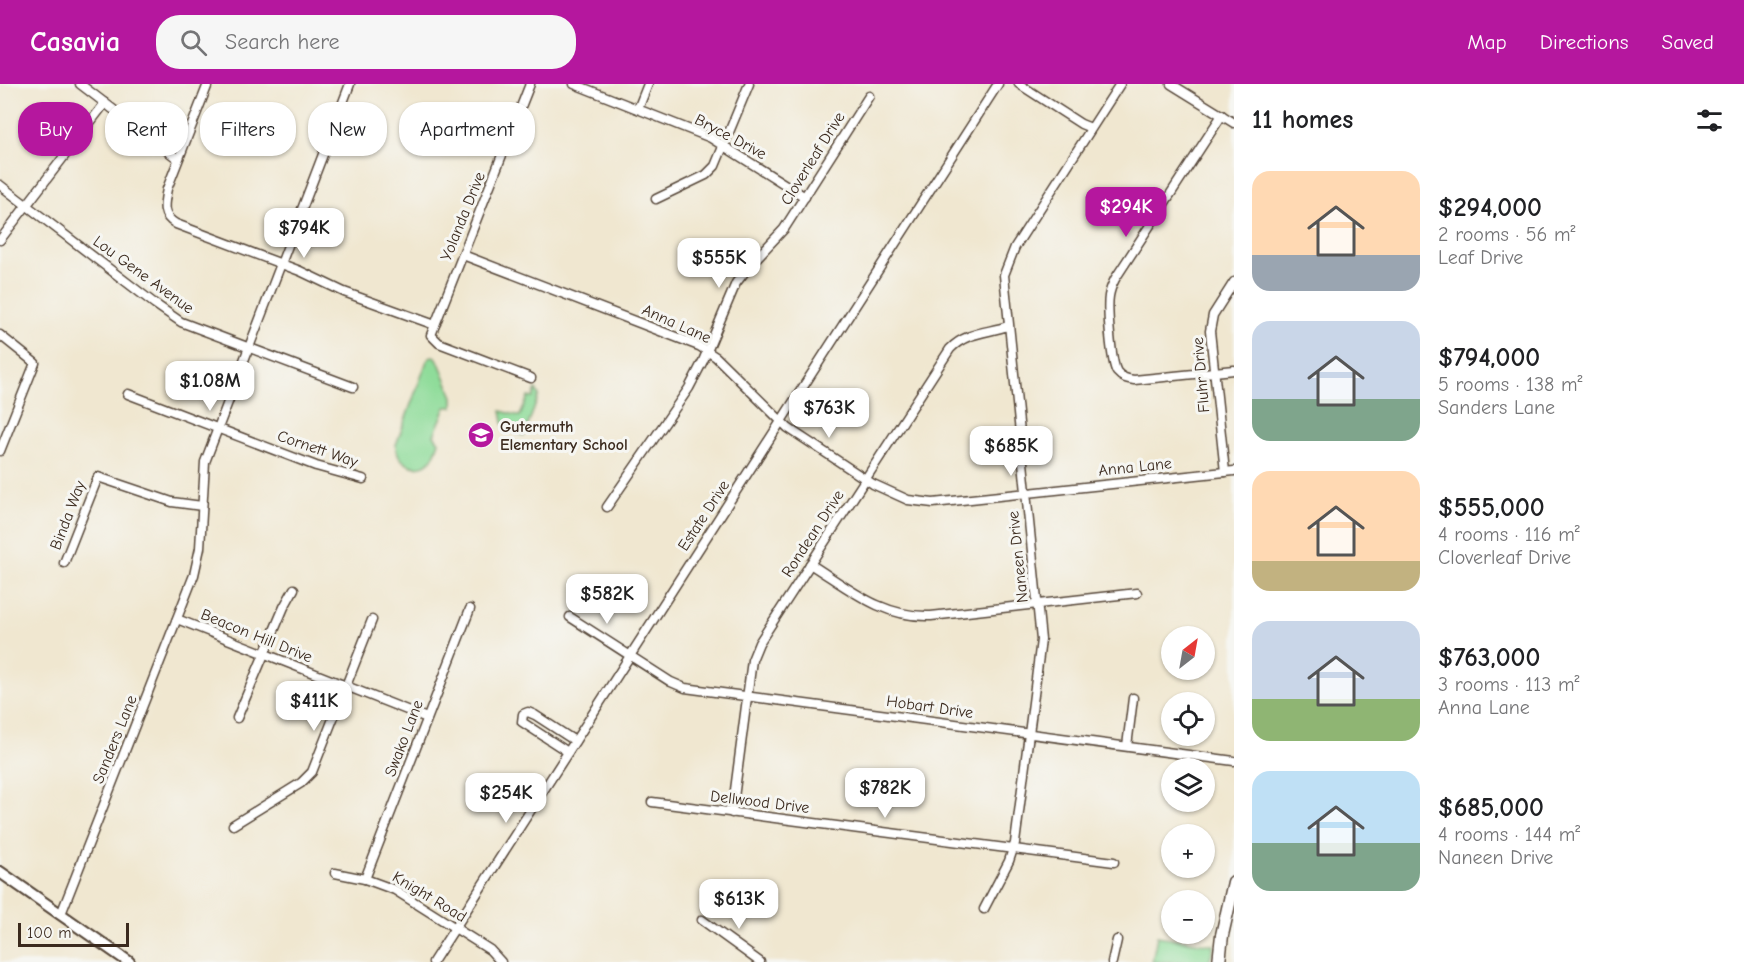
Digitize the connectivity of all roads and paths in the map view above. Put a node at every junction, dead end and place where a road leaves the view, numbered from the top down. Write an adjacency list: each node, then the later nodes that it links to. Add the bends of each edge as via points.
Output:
1 (80, 84): 13 (street)
2 (207, 84): 20 (street)
3 (350, 84): 27 (street, Sanders Lane)
4 (530, 84): 26 (street, Yolanda Drive)
5 (574, 84): 14 (street, Bryce Drive)
6 (648, 84): 14 (street)
7 (749, 84): 18 (street)
8 (998, 84): 39 (street, Estate Drive)
9 (1019, 84): 17 (street)
10 (1120, 84): 17 (street, Naneen Drive)
11 (1171, 84): 15 (street)
12 (869, 96): 22 (street, Cloverleaf Drive)
13 (105, 104): 24 (street)
14 (638, 109): 18 (street, Bryce Drive)
15 (1222, 115): 16 (street); 35 (street, via 1110,290 1109,322 1114,362 1119,374 1128,379)
16 (1234, 123)
17 (1091, 128): 30 (street, Naneen Drive, via 1009,257 1004,275)
18 (724, 146): 22 (street, Bryce Drive); 23 (street, via 706,175)
19 (174, 156): 20 (street)
20 (178, 159): 27 (street, via 163,206 168,219)
21 (0, 184): 24 (street, Lou Gene Avenue)
22 (806, 197): 33 (street, Cloverleaf Drive, via 784,229 736,283)
23 (656, 200)
24 (26, 206): 25 (street); 32 (street, Lou Gene Avenue, via 170,315)
25 (0, 240)
26 (463, 255): 29 (street, Yolanda Drive); 33 (street, Anna Lane, via 685,340)
27 (281, 265): 29 (street); 32 (street, Sanders Lane)
28 (1234, 282): 35 (street, Fluhr Drive, via 1211,322)
29 (435, 325): 36 (street, via 431,335 439,343)
30 (1008, 326): 43 (street, Rondean Drive, via 957,341); 45 (street, Naneen Drive)
31 (0, 335): 41 (street, via 35,363)
32 (248, 348): 37 (street, Lou Gene Avenue); 40 (street, Sanders Lane)
33 (707, 352): 39 (street, Anna Lane); 47 (street, Cloverleaf Drive, via 679,403)
34 (1234, 370): 35 (street)
35 (1214, 372): 42 (street, Fluhr Drive)
36 (531, 378)
37 (353, 387)
38 (128, 394): 40 (street, Cornett Way)
39 (781, 422): 43 (street, Anna Lane); 58 (street, Estate Drive)
40 (218, 428): 44 (street, Cornett Way, via 316,466); 46 (street, Sanders Lane, via 205,462)
41 (0, 452)
42 (1229, 472): 45 (street, Anna Lane)
43 (865, 478): 45 (street, Anna Lane, via 891,494 916,502); 49 (street, Rondean Drive)
44 (363, 479)
45 (1026, 493): 52 (street, Naneen Drive)
46 (202, 506): 48 (street, Binda Way, via 172,502 98,477); 55 (street, Sanders Lane, via 200,548)
47 (607, 507)
48 (64, 563)
49 (810, 564): 52 (street, via 877,606 904,615 931,616); 60 (street, Rondean Drive, via 756,649)
50 (294, 589): 57 (street)
51 (1137, 593): 52 (street)
52 (1038, 604): 64 (street, Naneen Drive, via 1041,645)
53 (470, 609): 63 (street, Swako Lane)
54 (570, 617): 58 (street, Hobart Drive)
55 (177, 619): 57 (street, Beacon Hill Drive); 80 (street, Sanders Lane)
56 (372, 620): 59 (street)
57 (266, 654): 59 (street, Beacon Hill Drive); 62 (street)
58 (630, 656): 60 (street, Hobart Drive, via 685,688); 65 (street, Estate Drive)
59 (346, 686): 63 (street, Beacon Hill Drive); 71 (street, via 309,776)
60 (747, 697): 64 (street, Hobart Drive); 70 (street, Rondean Drive)
61 (1133, 698): 66 (street)
62 (237, 718)
63 (427, 718): 76 (street, Swako Lane)
64 (1030, 734): 66 (street, Hobart Drive); 72 (street, Naneen Drive)
65 (574, 741): 67 (street, Estate Drive); 67 (street, via 535,715 523,714 522,722)
66 (1127, 747): 68 (street, Hobart Drive)
67 (568, 752): 82 (street, Estate Drive)
68 (1234, 761)
69 (652, 802): 70 (street, Dellwood Drive)
70 (732, 813): 72 (street, Dellwood Drive)
71 (233, 825)
72 (1014, 849): 73 (street, Dellwood Drive); 78 (street, Naneen Drive)
73 (1114, 862)
74 (0, 872): 80 (street)
75 (335, 873): 76 (street, Knight Road)
76 (365, 879): 82 (street, Knight Road, via 395,890)
77 (1234, 882): 84 (main road)
78 (984, 909)
79 (1234, 912): 84 (main road)
80 (61, 914): 85 (street)
81 (702, 920): 88 (street)
82 (455, 928): 86 (street, Estate Drive); 87 (street, Knight Road, via 490,950)
83 (1117, 939): 89 (street)
84 (1223, 945): 90 (main road)
85 (129, 962)
86 (433, 962)
87 (501, 962)
88 (760, 962)
89 (1112, 962)
90 (1219, 962)

